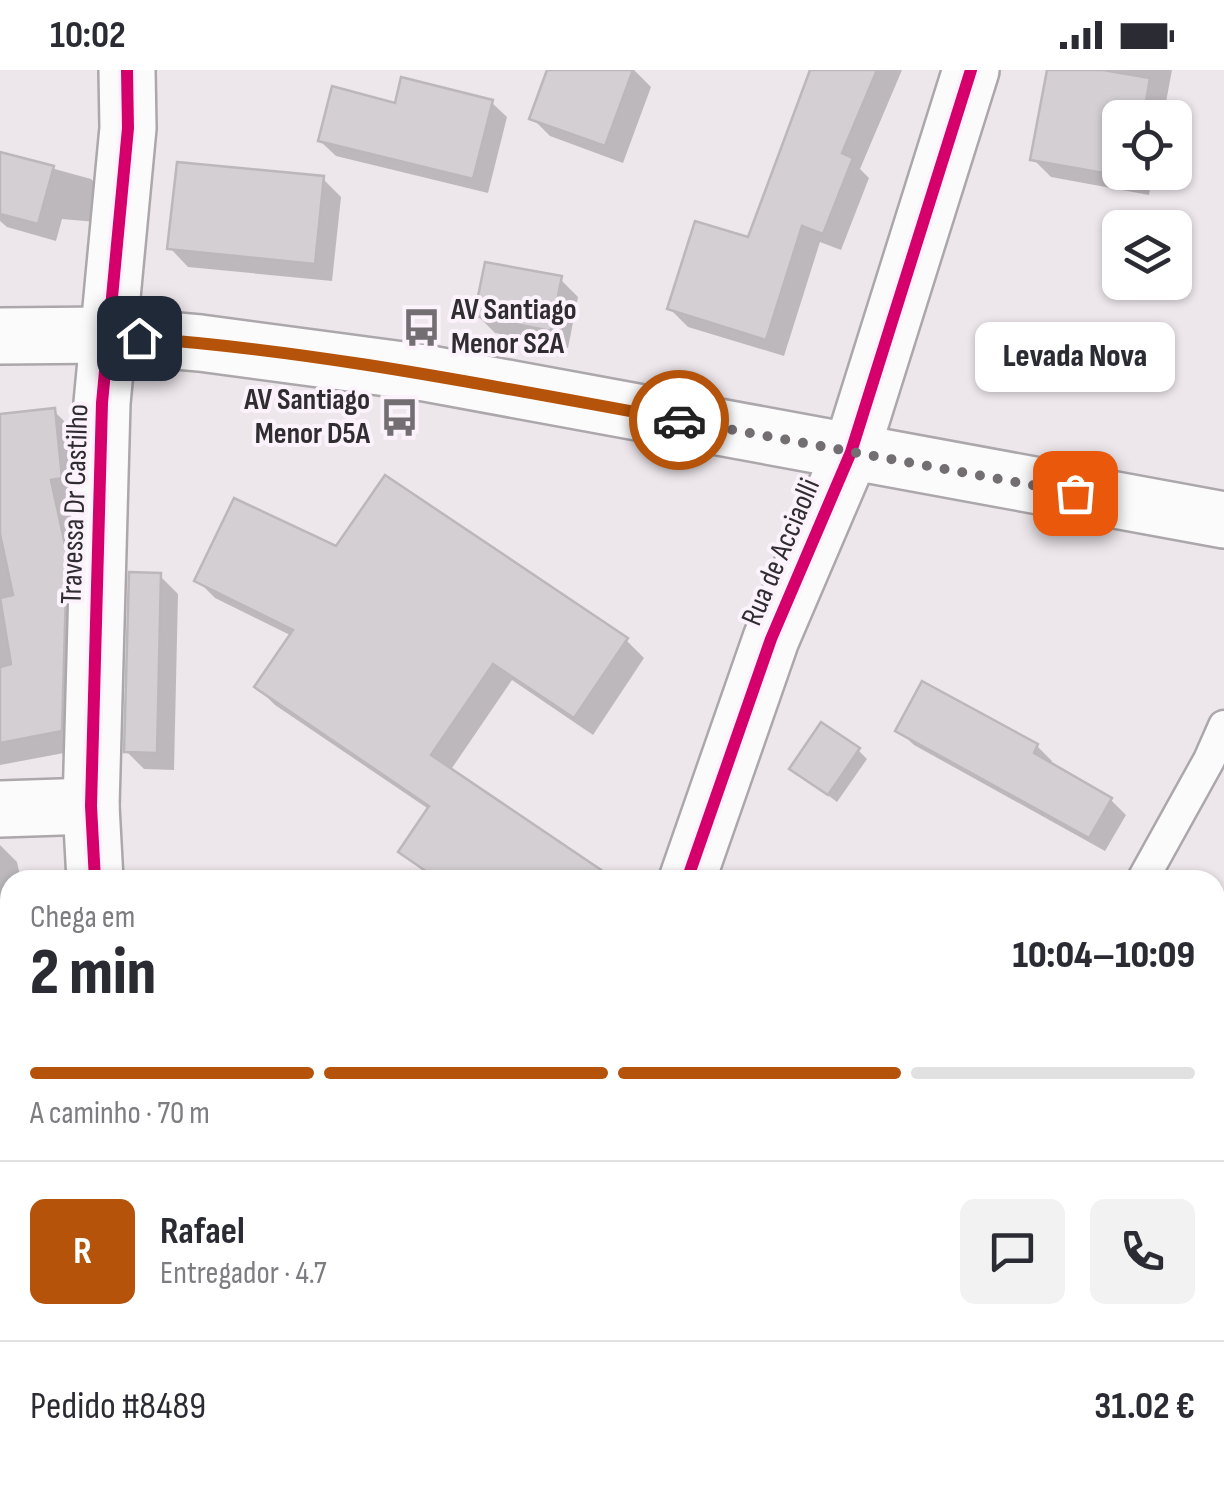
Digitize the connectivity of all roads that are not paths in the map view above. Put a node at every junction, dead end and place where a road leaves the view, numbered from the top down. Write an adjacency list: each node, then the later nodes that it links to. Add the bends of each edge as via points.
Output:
1 (127, 70): 3 (street, Travessa Dr Castilho, via 128,128)
2 (971, 70): 5 (street, Rua de Acciaolli)
3 (108, 335): 4 (street); 5 (street, via 424,373); 8 (street, Travessa Dr Castilho)
4 (0, 336)
5 (851, 452): 6 (street); 11 (street, Rua de Acciaolli, via 771,639)
6 (1224, 520)
7 (1224, 726): 12 (lane)
8 (90, 806): 9 (street); 10 (street, Travessa Dr Castilho)
9 (0, 809)
10 (94, 870)
11 (690, 870)
12 (1148, 870)

